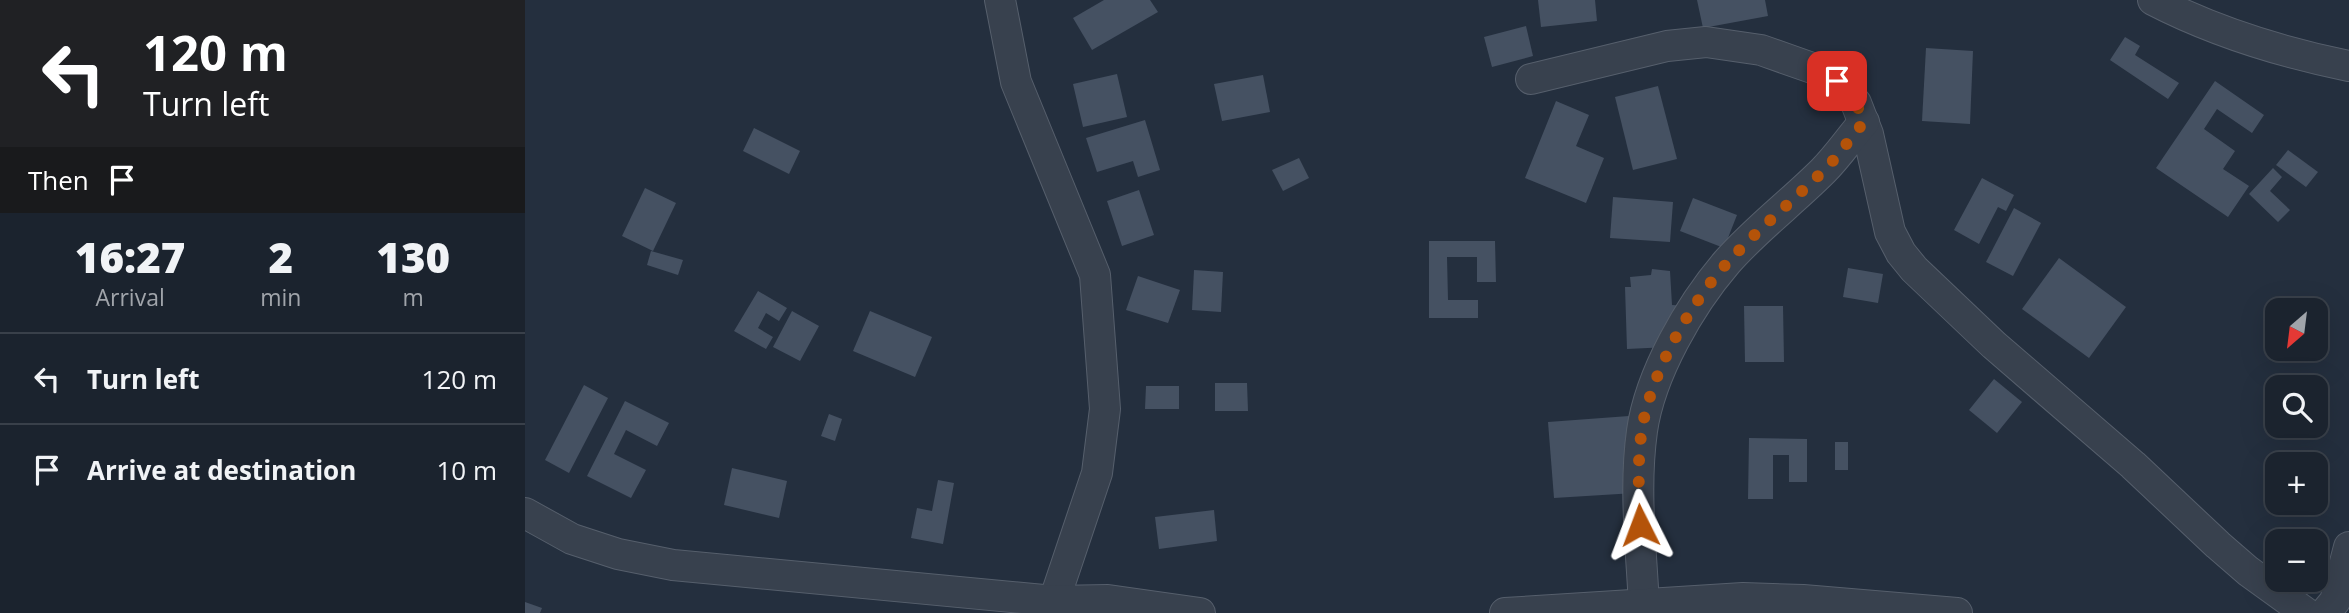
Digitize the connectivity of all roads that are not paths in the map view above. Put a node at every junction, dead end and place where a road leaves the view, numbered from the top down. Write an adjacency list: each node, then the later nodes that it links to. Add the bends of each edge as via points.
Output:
1 (1000, 0): 8 (street, via 1016,82 1095,275 1105,409 1097,473)
2 (2171, 4): 3 (street, via 2272,49)
3 (2349, 66)
4 (1531, 79): 5 (street, via 1667,46 1730,44 1791,60 1837,81 1856,103)
5 (1864, 122): 9 (street, via 1825,170 1766,223 1702,294 1654,384 1642,428 1638,472); 13 (street, via 1890,232 1914,269 2218,545)
6 (525, 513): 8 (street, via 572,539 673,565)
7 (2347, 569): 14 (street, via 2335,601)
8 (1054, 601): 10 (street, via 1108,600)
9 (1644, 605): 11 (street); 12 (street, via 1743,598)
10 (1200, 613)
11 (1504, 613)
12 (1957, 613)
13 (2306, 613)
14 (2325, 613)

